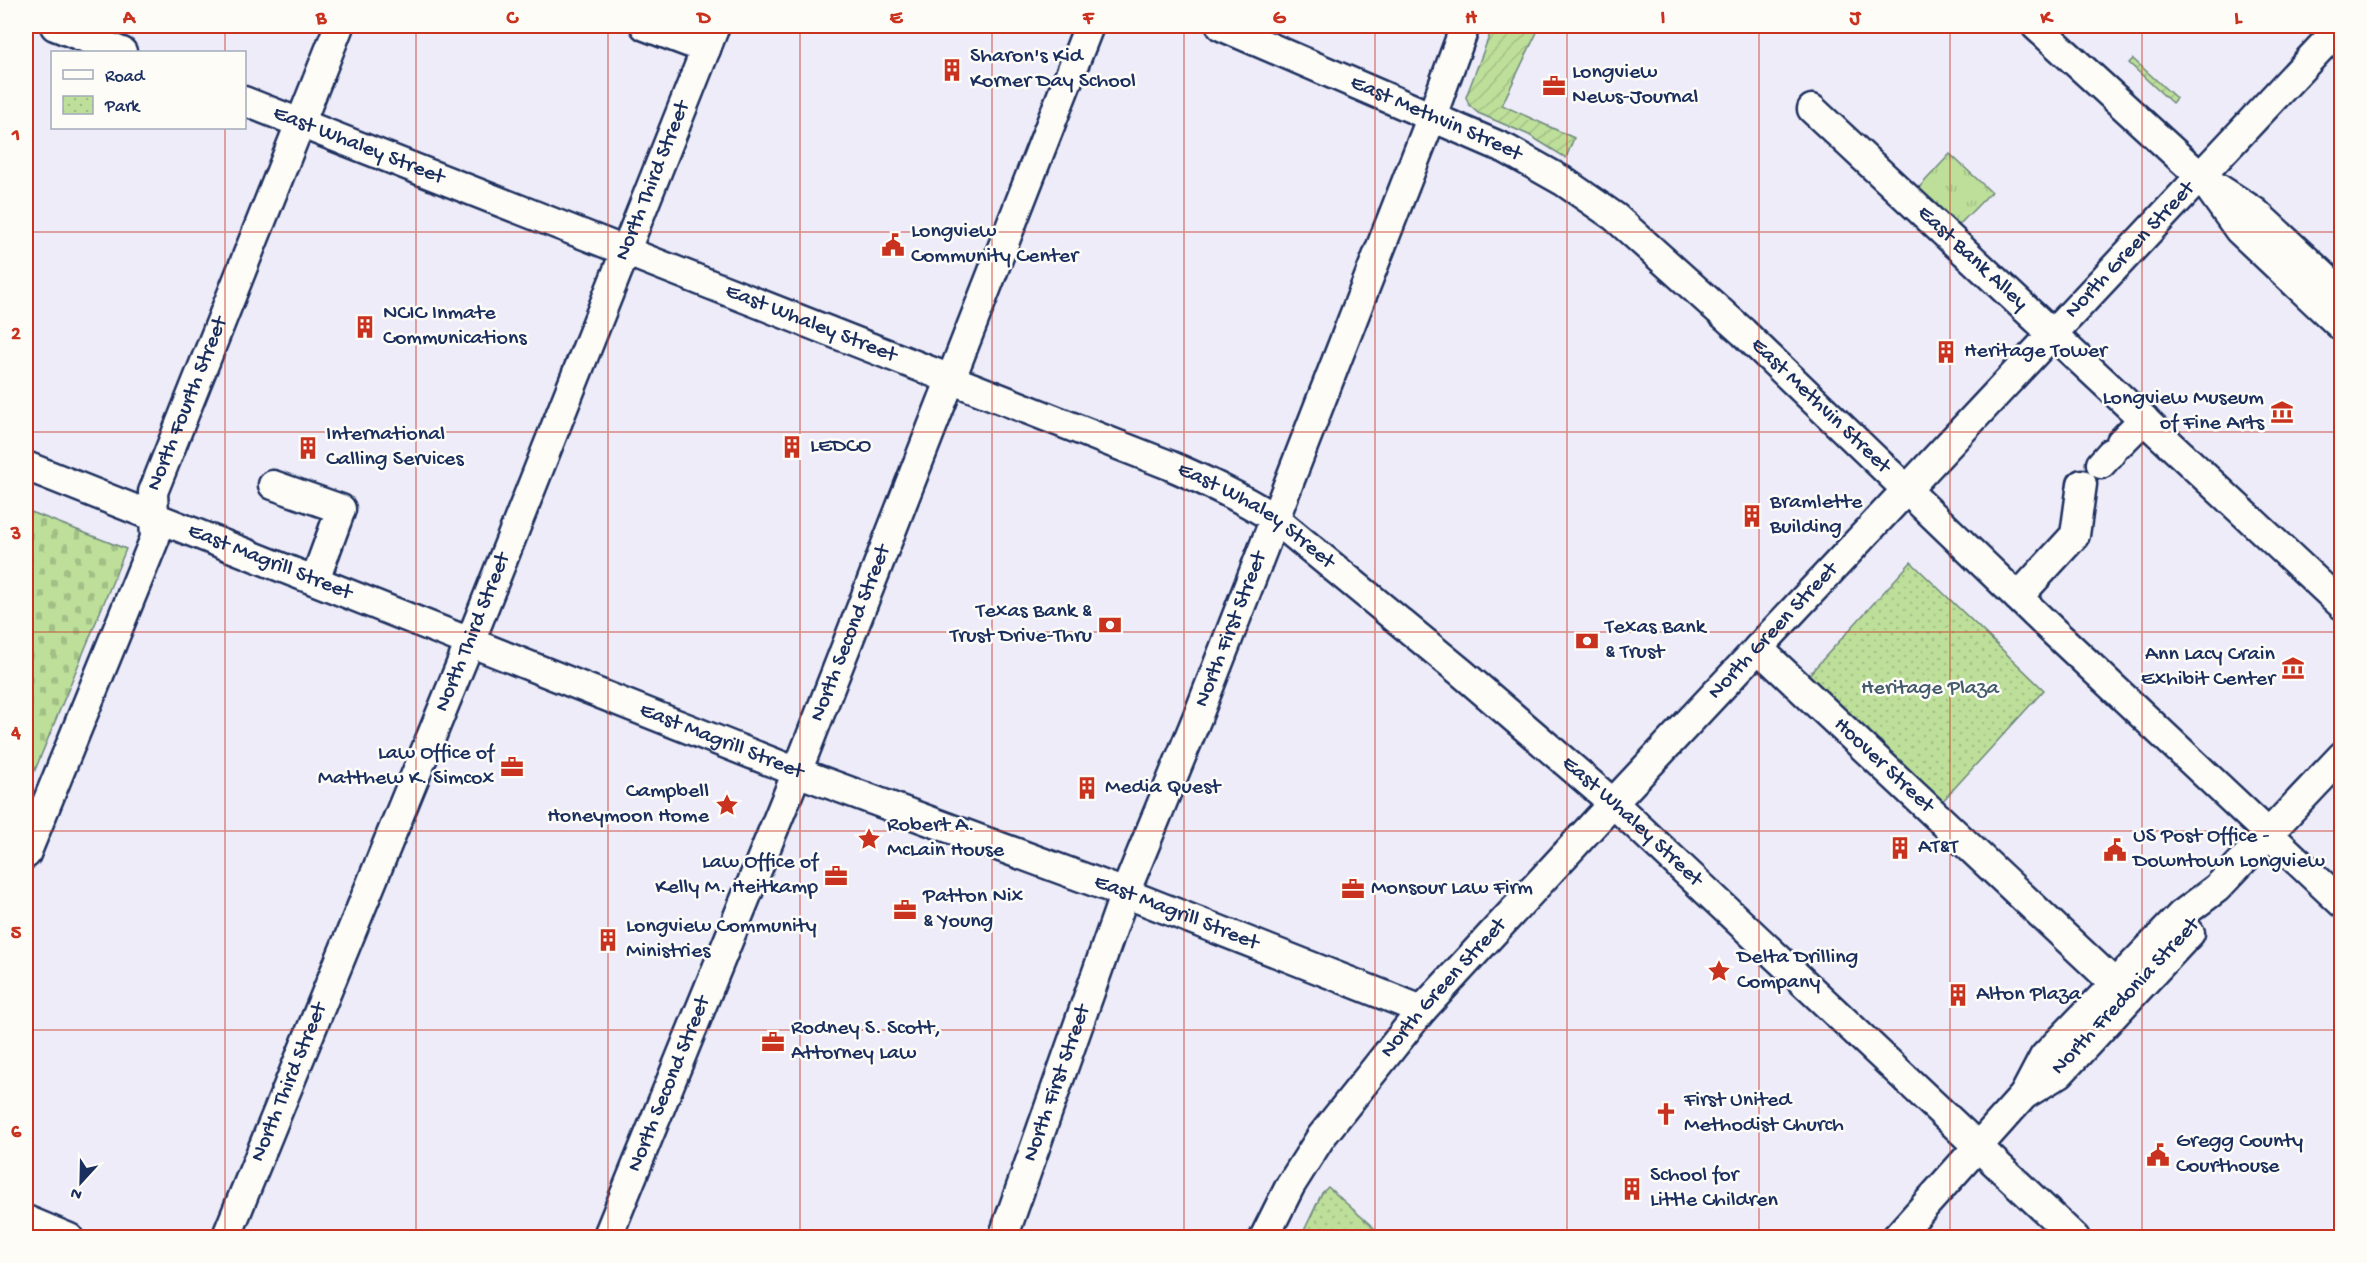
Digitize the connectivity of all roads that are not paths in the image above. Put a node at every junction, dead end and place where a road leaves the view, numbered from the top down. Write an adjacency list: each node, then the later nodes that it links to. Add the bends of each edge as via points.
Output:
1 (55, 26): 10 (street)
2 (339, 26): 14 (street, North Fourth Street)
3 (645, 26): 9 (street)
4 (1089, 26): 20 (street, North Second Street)
5 (1221, 26): 13 (street, East Methvin Street)
6 (1465, 26): 13 (street, North First Street)
7 (2036, 26): 15 (street)
8 (2341, 26): 15 (street, North Green Street)
9 (711, 37): 16 (street, North Third Street)
10 (120, 51)
11 (246, 102): 14 (street, East Whaley Street)
12 (1812, 110): 19 (street, East Bank Alley)
13 (1432, 116): 24 (street, East Methvin Street, via 1535,164 1615,217); 26 (street, North First Street)
14 (301, 124): 16 (street, East Whaley Street); 25 (street, North Fourth Street, via 153,492)
15 (2201, 177): 17 (street, via 2255,212); 18 (street, via 2239,230); 19 (street, North Green Street)
16 (626, 250): 20 (street, East Whaley Street); 30 (street, North Third Street)
17 (2342, 293)
18 (2342, 327)
19 (2053, 333): 21 (street, East Bank Alley); 24 (street, North Green Street)
20 (951, 379): 26 (street, East Whaley Street, via 1227,490); 33 (street, North Second Street)
21 (2144, 418): 28 (street, via 2104,461 2075,535); 29 (street, East Bank Alley)
22 (26, 466): 25 (street, East Magrill Street)
23 (273, 485): 27 (street, via 341,509)
24 (1908, 490): 28 (street, East Methvin Street); 31 (street, North Green Street)
25 (155, 516): 27 (street, East Magrill Street); 36 (street, North Fourth Street, via 155,538)
26 (1275, 519): 34 (street, East Whaley Street); 38 (street, North First Street)
27 (315, 580): 30 (street, East Magrill Street)
28 (2018, 597): 35 (street, East Methvin Street)
29 (2342, 605)
30 (470, 642): 33 (street, East Magrill Street); 46 (street, North Third Street)
31 (1758, 648): 34 (street, North Green Street); 40 (street, Hoover Street)
32 (2342, 756): 35 (street, North Fredonia Street)
33 (797, 772): 38 (street, East Magrill Street); 47 (street, North Second Street)
34 (1612, 803): 41 (street, North Green Street); 43 (street, East Whaley Street)
35 (2268, 835): 37 (street, North Fredonia Street); 39 (street, East Methvin Street)
36 (26, 854)
37 (2217, 888): 40 (street, North Fredonia Street, via 2181,915); 42 (street, North Fredonia Street, via 2195,928 2060,1073)
38 (1125, 893): 41 (street, East Magrill Street); 48 (street, North First Street)
39 (2342, 903)
40 (2114, 984): 42 (street, North Fredonia Street, via 2044,1057)
41 (1422, 1010): 49 (street, North Green Street, via 1320,1137)
42 (2024, 1095): 43 (street, North Fredonia Street)
43 (1978, 1146): 50 (street, North Fredonia Street); 51 (street, East Whaley Street)
44 (26, 1220): 45 (street)
45 (69, 1238)
46 (226, 1238)
47 (607, 1238)
48 (1003, 1238)
49 (1264, 1238)
50 (1896, 1238)
51 (2075, 1238)

